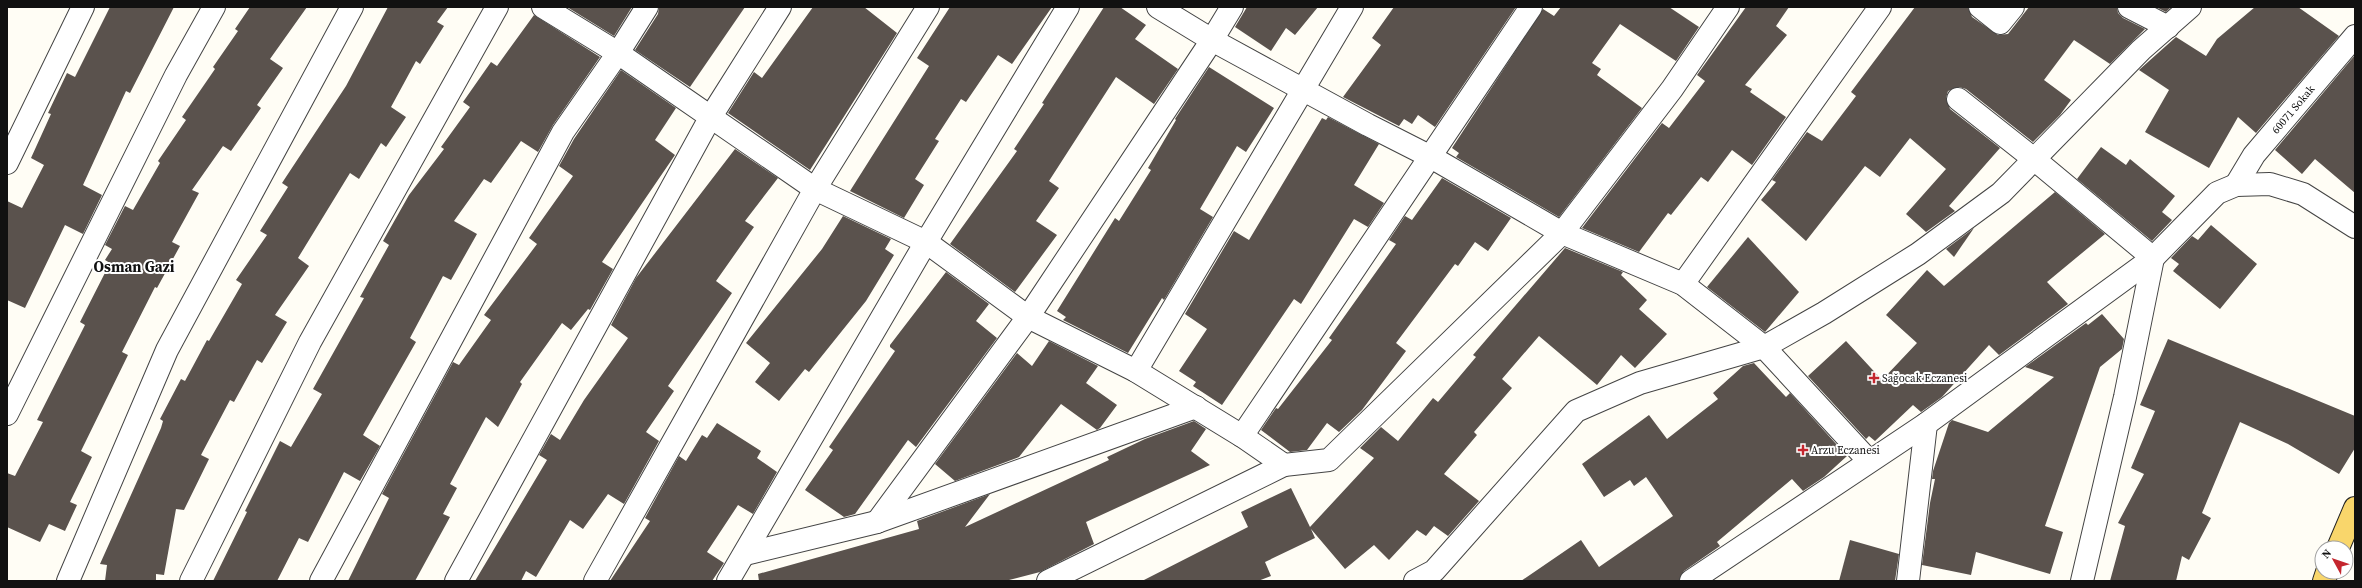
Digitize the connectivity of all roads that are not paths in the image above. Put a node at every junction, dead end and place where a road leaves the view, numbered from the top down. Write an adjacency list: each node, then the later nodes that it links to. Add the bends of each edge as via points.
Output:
1 (83, 7): 29 (street)
2 (214, 7): 41 (street, via 176,75)
3 (352, 7): 51 (street, via 167,350)
4 (497, 7): 52 (street, via 310,342)
5 (542, 7): 23 (street)
6 (647, 7): 23 (street)
7 (780, 7): 26 (street)
8 (928, 7): 31 (street)
9 (1068, 7): 34 (street)
10 (1158, 7): 22 (street)
11 (1232, 7): 22 (street)
12 (1352, 7): 24 (street)
13 (1531, 7): 27 (street)
14 (1728, 7): 33 (street, via 1672,89)
15 (1880, 7): 36 (street)
16 (1980, 7): 17 (street, via 2000,23)
17 (2013, 7)
18 (2129, 7): 20 (street)
19 (2190, 7): 20 (street)
20 (2168, 27): 28 (street, via 2141,50)
21 (2355, 36): 30 (street, 60071 Sokak, via 2254,155)
22 (1212, 40): 24 (street); 37 (street)
23 (618, 53): 26 (street); 53 (street, via 563,132)
24 (1304, 89): 27 (street); 39 (street)
25 (1958, 99): 28 (street)
26 (710, 118): 31 (street); 54 (street)
27 (1431, 157): 33 (street); 43 (street)
28 (2034, 159): 35 (street); 38 (street, via 2001,193 1918,254)
29 (7, 163)
30 (2236, 185): 32 (street, via 2270,184 2303,194); 35 (street, via 2217,193)
31 (815, 189): 34 (street); 55 (street)
32 (2355, 227)
33 (1562, 233): 36 (street); 45 (street, via 1329,460)
34 (926, 242): 37 (street); 49 (street)
35 (2153, 258): 42 (street); 62 (street, via 2125,397)
36 (1683, 284): 38 (street)
37 (1028, 317): 39 (street); 47 (street)
38 (1764, 348): 44 (street); 58 (street, via 1640,383 1576,410 1434,571)
39 (1136, 372): 40 (street)
40 (1196, 407): 43 (street); 47 (street)
41 (7, 414)
42 (1926, 424): 44 (street); 61 (street)
43 (1242, 436): 45 (street)
44 (1869, 461): 50 (street)
45 (1284, 465): 57 (street)
46 (2355, 508): 48 (main road)
47 (877, 522): 49 (street)
48 (2341, 540)
49 (745, 554): 56 (street)
50 (1726, 559): 59 (street); 60 (street)
51 (68, 581)
52 (191, 581)
53 (321, 581)
54 (456, 581)
55 (595, 581)
56 (728, 581)
57 (1048, 581)
58 (1415, 581)
59 (1691, 581)
60 (1722, 581)
61 (1908, 581)
62 (2082, 581)

